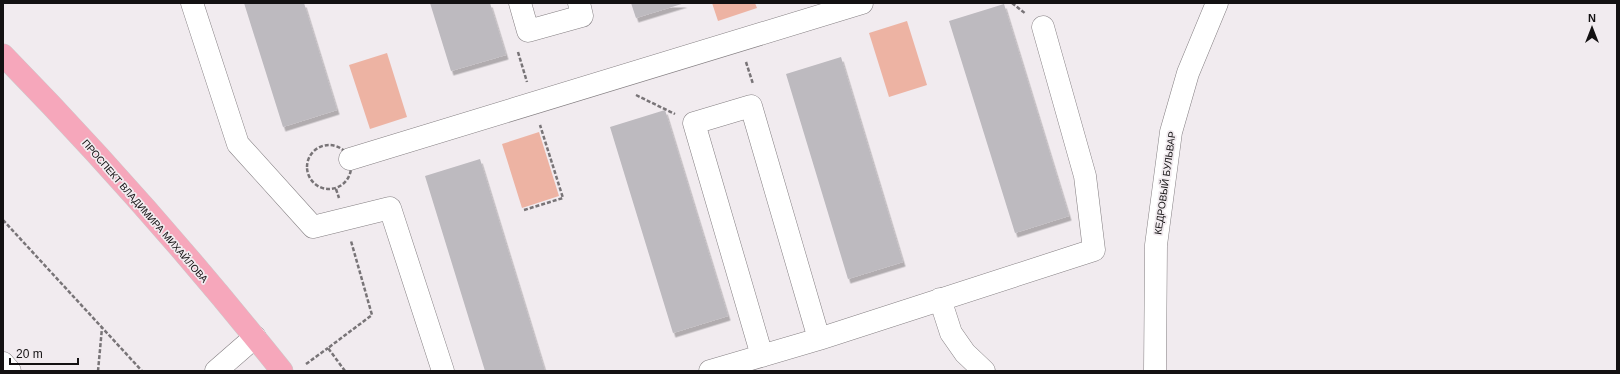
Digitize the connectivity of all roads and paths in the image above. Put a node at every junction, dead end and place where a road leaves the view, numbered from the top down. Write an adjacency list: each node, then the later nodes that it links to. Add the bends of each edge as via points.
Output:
1 (192, 3): 14 (street, via 238,144 313,227)
2 (520, 3): 3 (street, via 528,32 582,16)
3 (578, 3)
4 (862, 3): 7 (street)
5 (1217, 3): 33 (street, КЕДРОВЫЙ БУЛЬВАР, via 1188,73 1171,132 1156,245)
6 (1043, 27): 16 (street, via 1085,176 1094,250)
7 (740, 40): 9 (street); 10 (path, via 754,88)
8 (3, 55): 18 (main road, ПРОСПЕКТ ВЛАДИМИРА МИХАЙЛОВА, via 171,238)
9 (607, 81): 11 (path); 12 (street)
10 (751, 106): 11 (street); 19 (street)
11 (694, 122): 21 (street)
12 (350, 159)
13 (336, 189): 14 (path)
14 (345, 219): 20 (path, via 372,315); 30 (street, via 390,208)
15 (3, 220): 17 (path)
16 (940, 299): 19 (street); 32 (street, via 951,333 965,353)
17 (102, 328): 25 (path); 26 (path)
18 (255, 337): 27 (street); 28 (main road, ПРОСПЕКТ ВЛАДИМИРА МИХАЙЛОВА)
19 (819, 339): 21 (street)
20 (328, 348): 23 (path); 29 (path)
21 (762, 356): 31 (street)
22 (3, 363): 24 (street)
23 (306, 364)
24 (10, 371)
25 (98, 371)
26 (142, 371)
27 (216, 371)
28 (282, 371)
29 (344, 371)
30 (443, 371)
31 (710, 371)
32 (984, 371)
33 (1154, 371)

